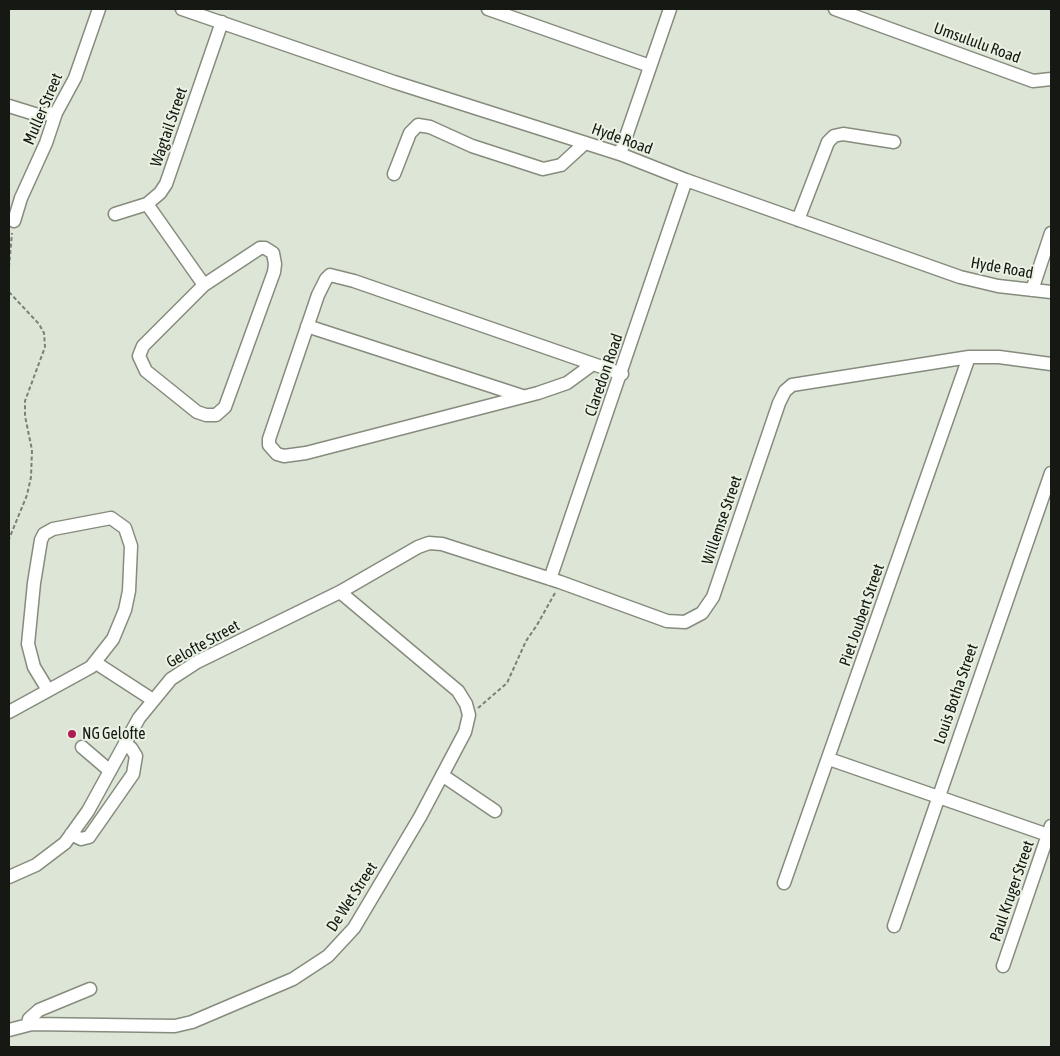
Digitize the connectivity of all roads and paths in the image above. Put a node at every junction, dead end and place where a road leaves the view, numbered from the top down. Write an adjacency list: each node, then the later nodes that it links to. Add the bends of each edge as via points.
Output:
1 (99, 9): 10 (street, Muller Street, via 75,78)
2 (182, 9): 6 (street, Hyde Road)
3 (488, 9): 7 (street)
4 (670, 9): 7 (street)
5 (835, 9): 8 (street, Umsululu Road, via 1033,80)
6 (222, 22): 12 (street, Hyde Road, via 394,82); 16 (street, Wagtail Street, via 166,184)
7 (650, 66): 13 (street)
8 (1051, 79)
9 (9, 106): 10 (street, via 38,115)
10 (56, 114): 19 (street, Muller Street)
11 (894, 142): 18 (street, via 843,134 834,136 828,142)
12 (585, 143): 13 (street, Hyde Road); 14 (street, via 561,165 543,169 418,125 410,133)
13 (620, 154): 15 (street, Hyde Road)
14 (394, 174)
15 (686, 180): 18 (street, Hyde Road); 30 (street, Claredon Road)
16 (147, 204): 17 (street, Wagtail Street); 22 (street)
17 (115, 214)
18 (798, 220): 23 (street, Hyde Road, via 960,277)
19 (14, 221): 21 (path)
20 (1051, 233): 23 (street)
21 (9, 267)
22 (204, 285): 22 (street, via 143,346 139,356 146,371 197,412 211,416 225,407 274,272 274,257 270,250 260,248)
23 (1032, 290): 25 (street, Hyde Road)
24 (9, 292): 33 (path, via 39,324 44,333 45,347 25,401 32,450 31,477)
25 (1051, 292)
26 (307, 326): 28 (street, via 326,278 336,275); 31 (street); 31 (street, via 269,439 269,445 284,456 306,454)
27 (969, 357): 29 (street, Willemse Street, via 999,357); 35 (street, Willemse Street, via 804,382 788,388 779,403 713,598 697,617 686,622 667,621); 44 (street, Piet Joubert Street)
28 (593, 364): 30 (street); 31 (street, via 566,383)
29 (1051, 364)
30 (622, 374): 35 (street, Claredon Road)
31 (522, 396)
32 (1051, 473): 47 (street, Louis Botha Street)
33 (9, 539)
34 (402, 556): 35 (street, Willemse Street, via 429,544 442,544); 36 (street, Gelofte Street)
35 (555, 580): 41 (path, via 537,625 507,683)
36 (340, 592): 39 (street, Gelofte Street, via 182,670); 41 (street, via 458,691)
37 (96, 663): 38 (street); 38 (street, via 113,639 129,591 131,559 128,533 123,525 111,518 53,529 41,540 28,644 34,667); 39 (street)
38 (48, 690): 40 (street)
39 (153, 700): 42 (street, Gelofte Street)
40 (9, 712)
41 (469, 715): 46 (street, De Wet Street, via 466,732)
42 (125, 743): 45 (street, Gelofte Street); 50 (street, via 136,756 133,774 89,837 81,839)
43 (82, 747): 45 (street)
44 (829, 759): 47 (street); 52 (street, Piet Joubert Street)
45 (110, 771): 50 (street, Gelofte Street)
46 (442, 775): 48 (street); 56 (street, De Wet Street, via 354,928 328,956 293,979 206,1017 175,1026)
47 (938, 796): 49 (street); 53 (street, Louis Botha Street)
48 (495, 811)
49 (1050, 830): 54 (street, Paul Kruger Street)
50 (71, 834): 51 (street, Gelofte Street, via 65,843 36,865)
51 (9, 877)
52 (784, 882)
53 (894, 926)
54 (1003, 966)
55 (90, 989): 56 (street, via 39,1010)
56 (28, 1024): 57 (street, De Wet Street)
57 (9, 1030)

